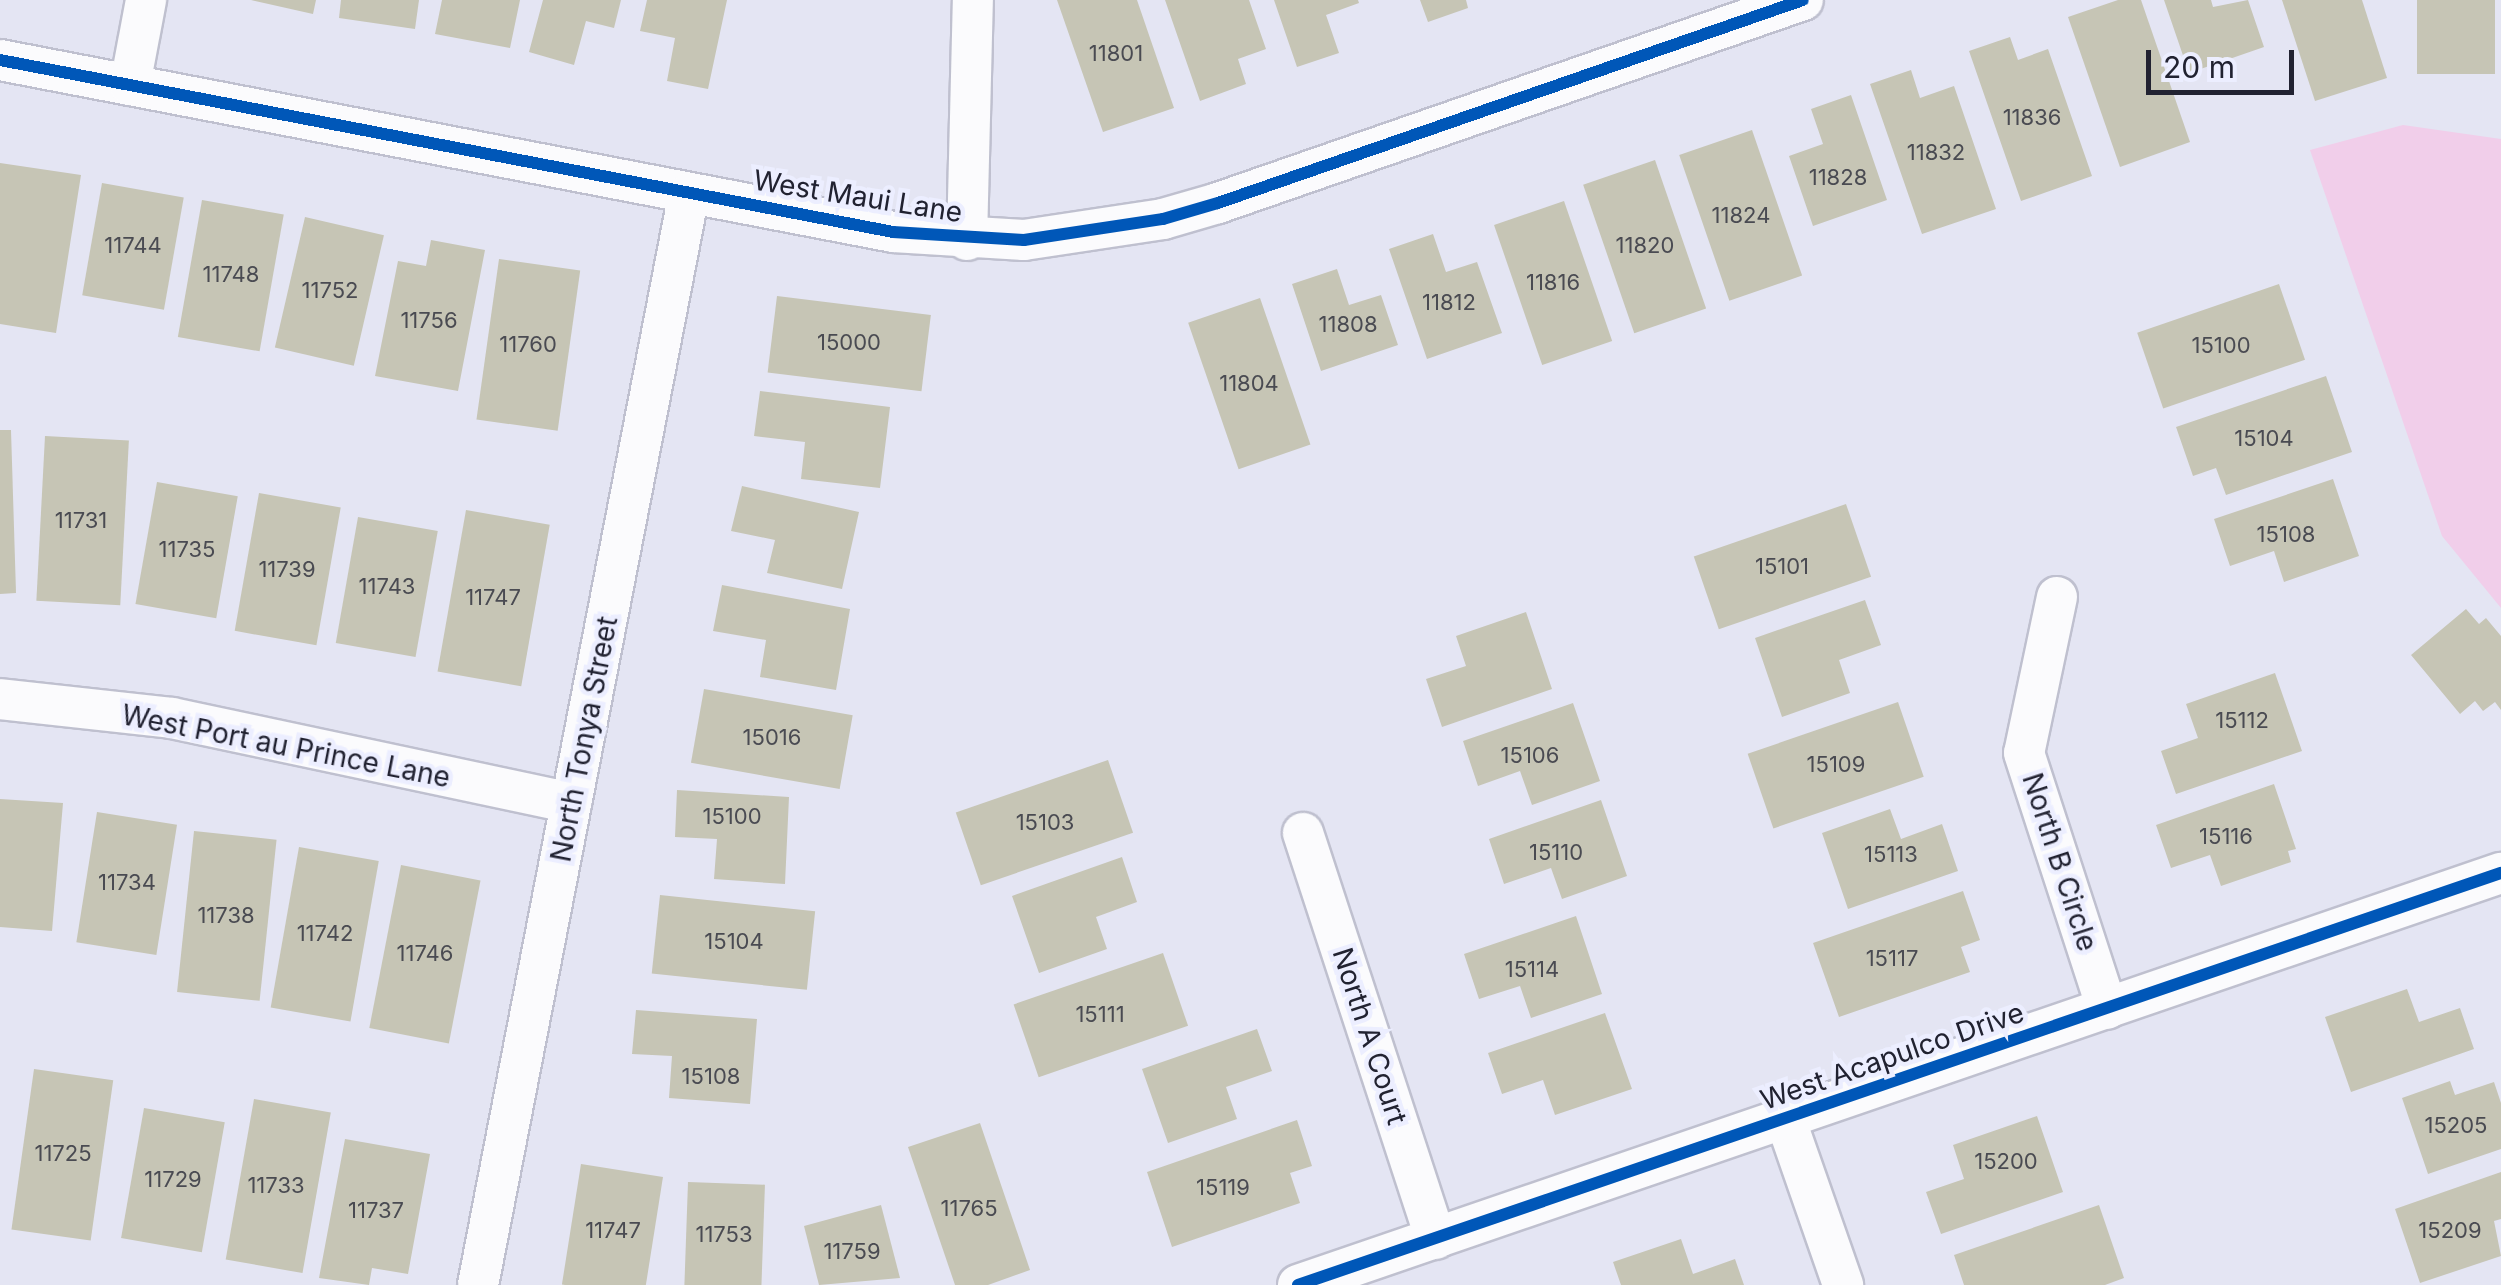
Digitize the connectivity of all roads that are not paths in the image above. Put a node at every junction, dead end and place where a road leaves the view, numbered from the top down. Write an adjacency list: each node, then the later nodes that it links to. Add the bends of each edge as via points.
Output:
1 (146, 0): 5 (street)
2 (973, 0): 7 (street)
3 (1804, 0): 7 (street, West Maui Lane, via 1163,219 1024,240)
4 (0, 60): 5 (street, West Maui Lane)
5 (130, 85): 6 (street, West Maui Lane)
6 (689, 193): 7 (street, West Maui Lane); 10 (street, North Tonya Street)
7 (967, 240)
8 (2058, 597): 13 (street, North B Circle, via 2024,752)
9 (0, 699): 10 (street, West Port au Prince Lane, via 172,718)
10 (571, 803): 16 (street, North Tonya Street)
11 (1303, 833): 15 (street, North A Court)
12 (2501, 873): 13 (street, West Acapulco Drive)
13 (2107, 1010): 14 (street, West Acapulco Drive)
14 (1785, 1118): 15 (street, West Acapulco Drive); 18 (street)
15 (1436, 1238): 17 (street, West Acapulco Drive)
16 (478, 1285)
17 (1298, 1285)
18 (1843, 1285)

